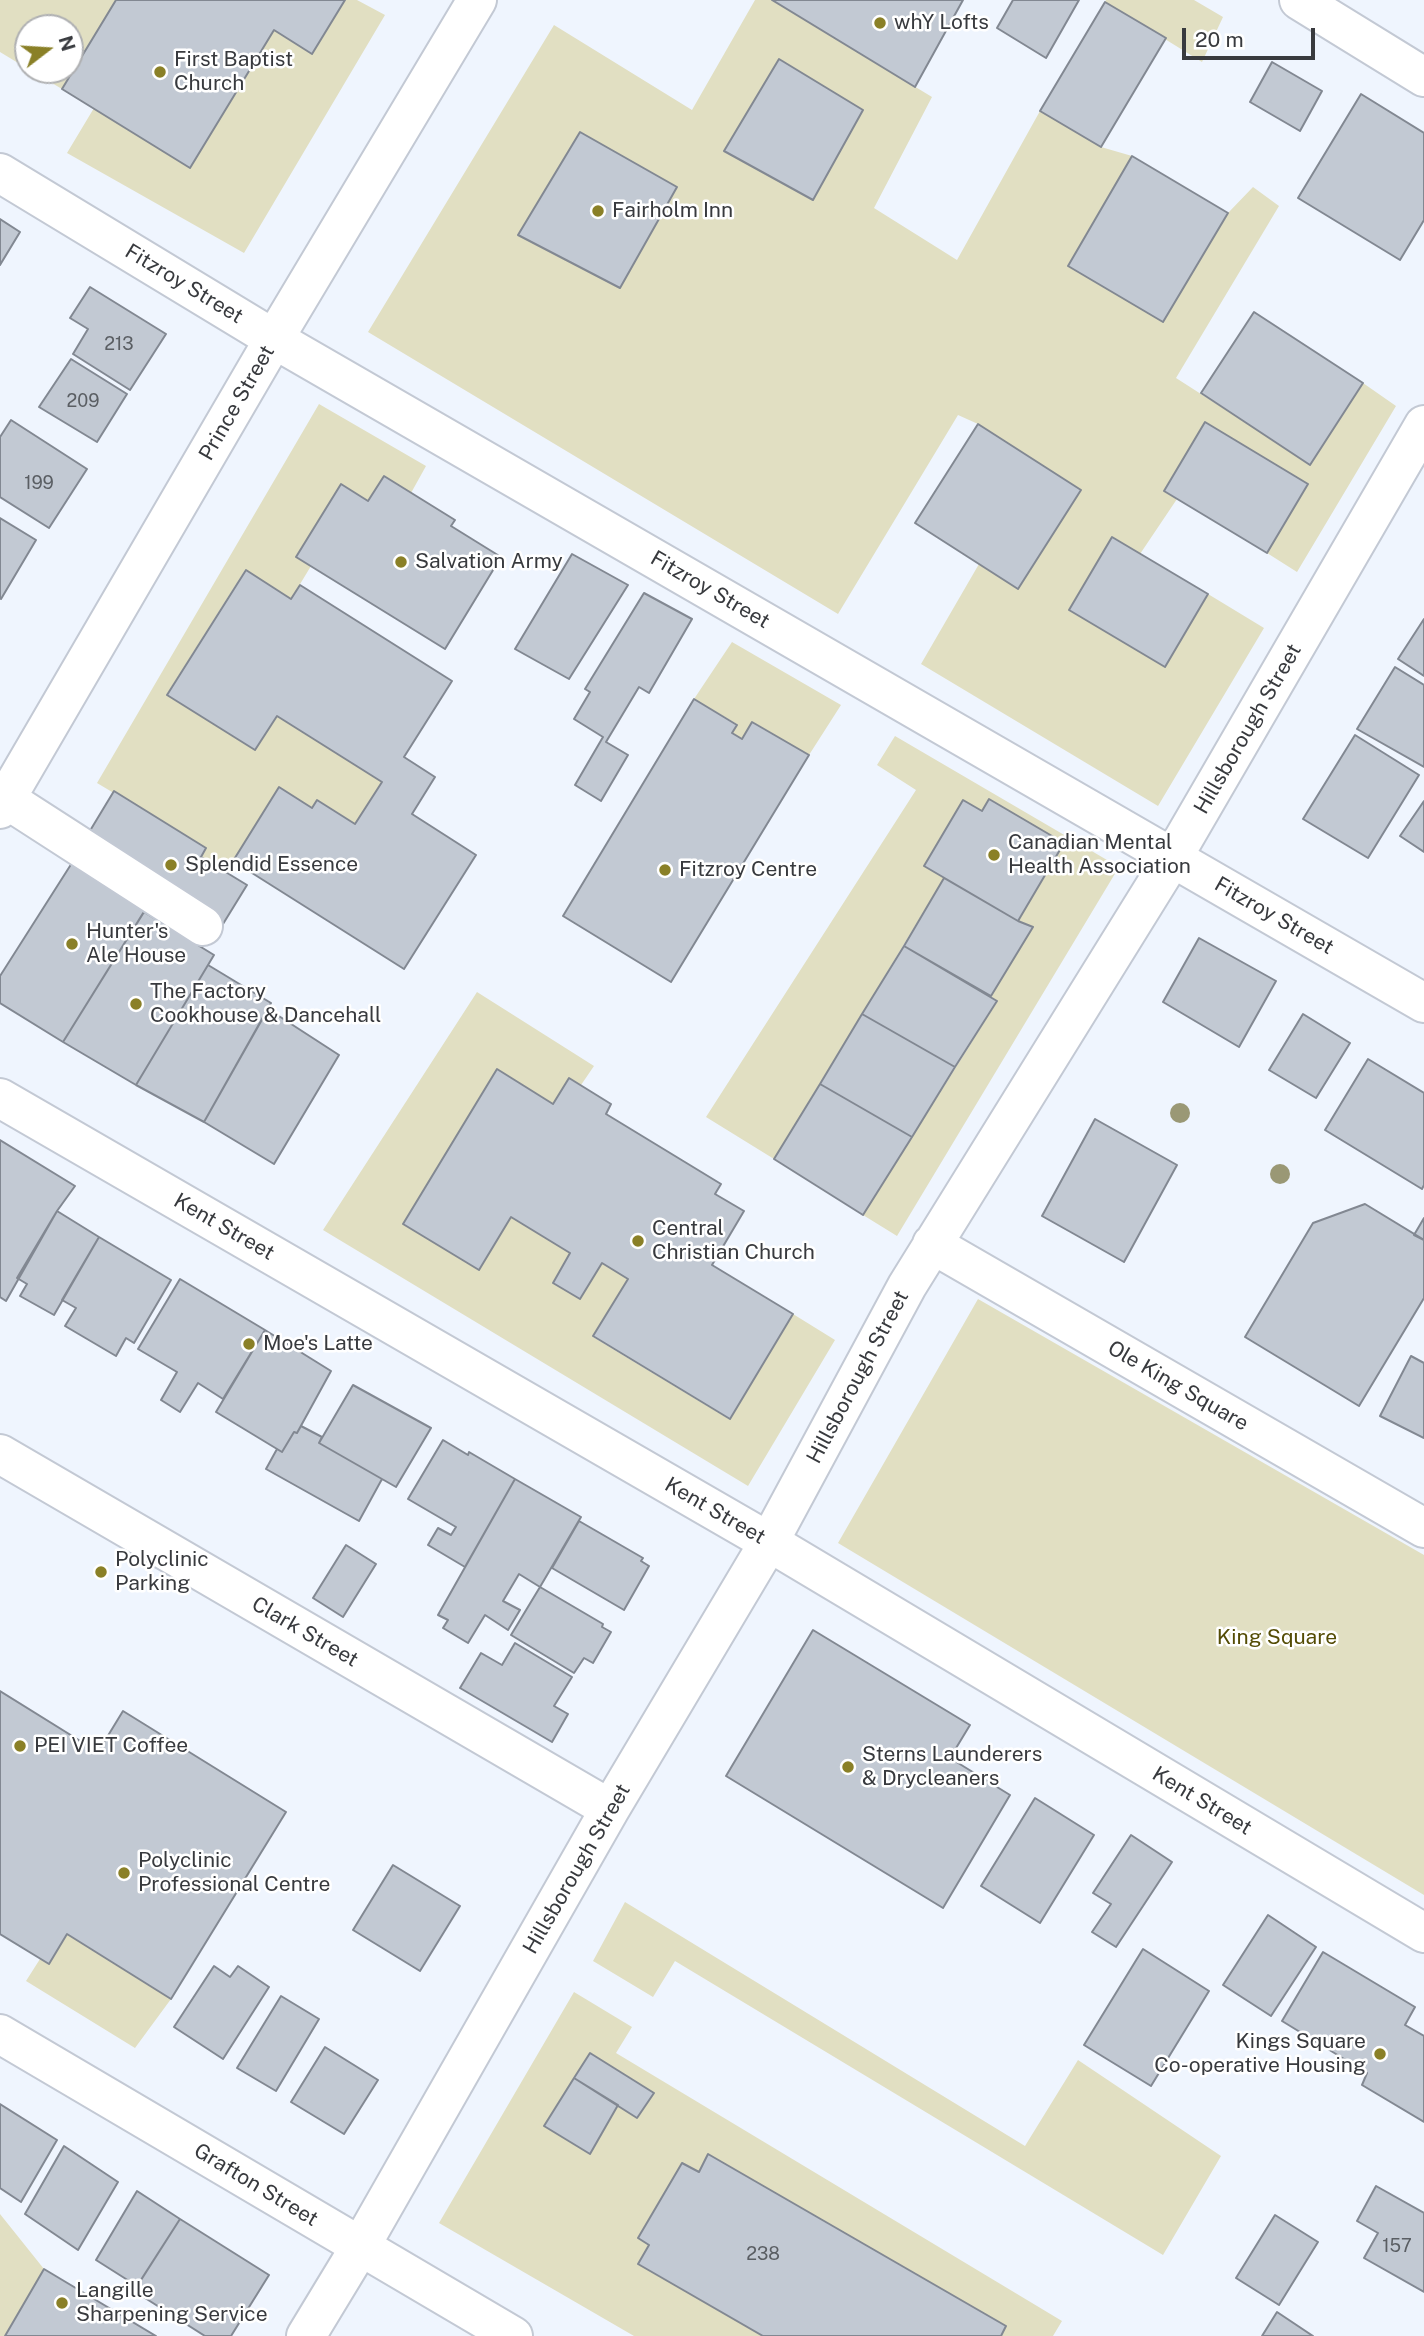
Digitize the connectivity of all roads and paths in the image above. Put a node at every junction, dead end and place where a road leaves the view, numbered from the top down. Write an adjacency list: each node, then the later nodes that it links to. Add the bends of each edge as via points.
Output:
1 (477, 0): 5 (street, Prince Street)
2 (1299, 0): 3 (street)
3 (1424, 77)
4 (0, 173): 5 (street, Fitzroy Street)
5 (274, 339): 7 (street, Prince Street); 8 (street, Fitzroy Street)
6 (1424, 425): 8 (street, Hillsborough Street)
7 (3, 804): 9 (street)
8 (1173, 857): 10 (street, Fitzroy Street); 12 (street, Hillsborough Street)
9 (203, 926)
10 (1424, 1003)
11 (0, 1098): 15 (street, Kent Street)
12 (932, 1244): 14 (street, Ole King Square); 15 (street, Hillsborough Street)
13 (0, 1454): 16 (street, Clark Street)
14 (1424, 1528)
15 (769, 1542): 16 (street, Hillsborough Street); 17 (street, Kent Street)
16 (610, 1809): 19 (street, Hillsborough Street)
17 (1424, 1933)
18 (0, 2034): 19 (street, Grafton Street)
19 (360, 2247): 20 (street, Hillsborough Street); 21 (street, Grafton Street)
20 (306, 2336)
21 (513, 2336)

